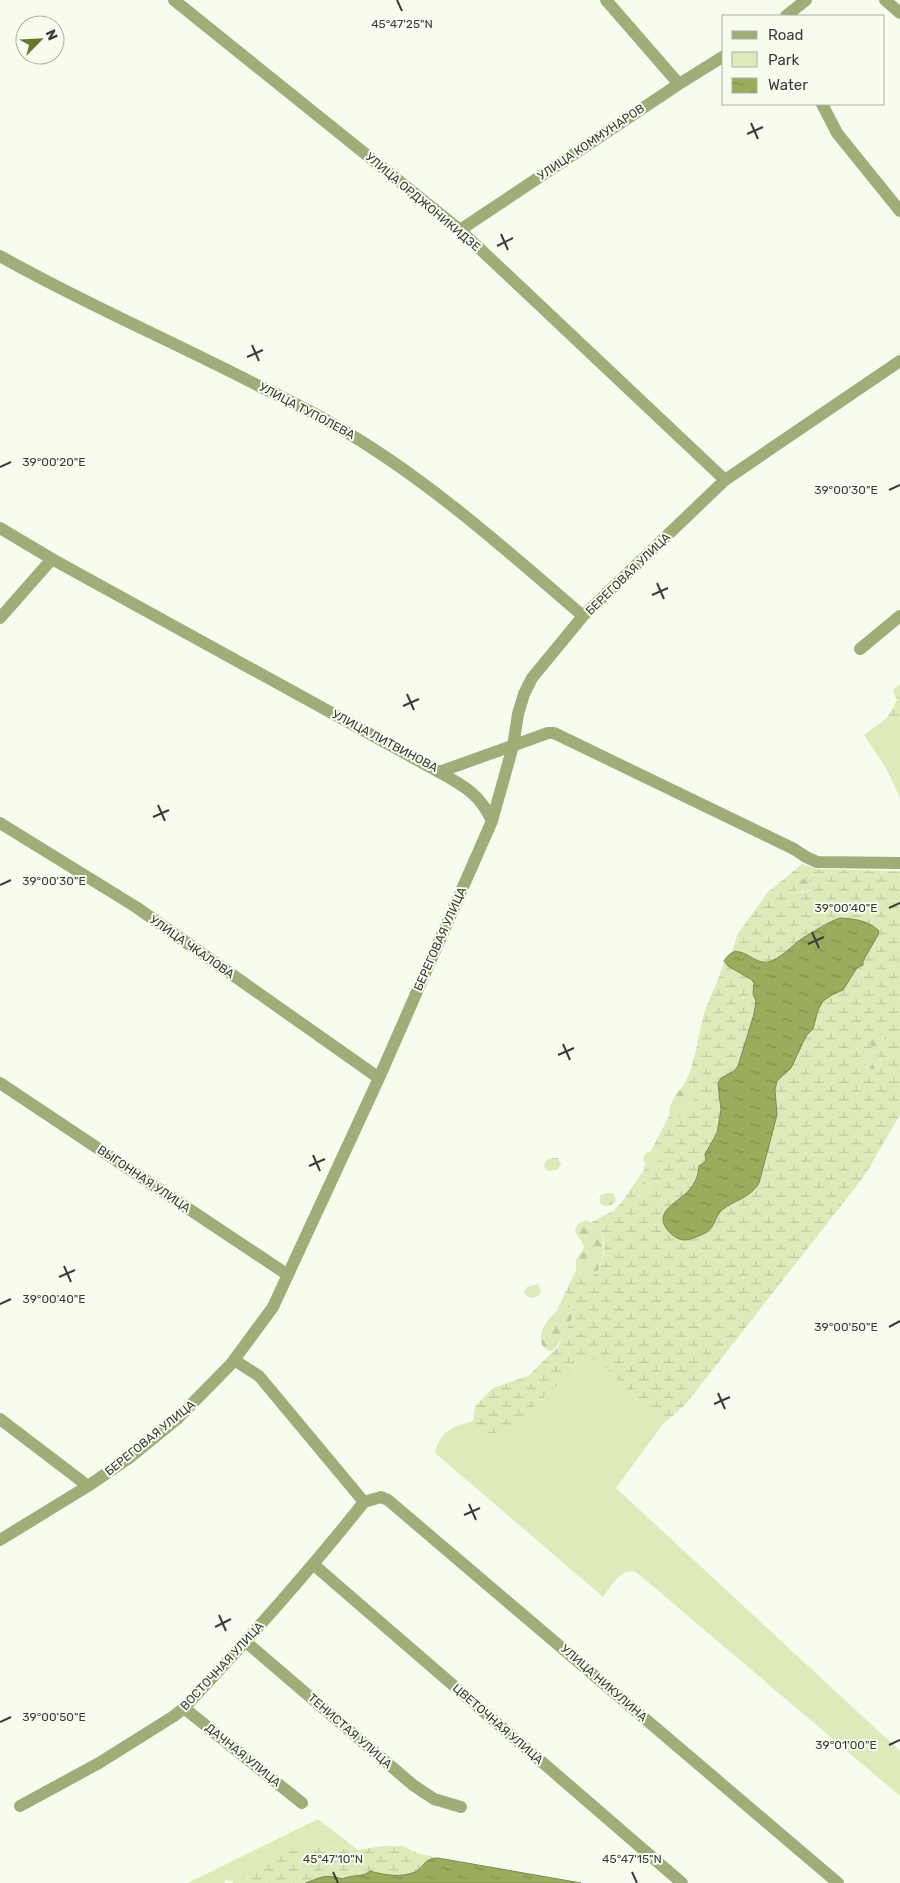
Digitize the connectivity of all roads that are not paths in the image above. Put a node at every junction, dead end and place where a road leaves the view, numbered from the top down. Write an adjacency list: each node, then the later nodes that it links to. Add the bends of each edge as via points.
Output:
1 (174, 0): 11 (street, УЛИЦА ОРДЖОНИКИДЗЕ)
2 (606, 0): 8 (street)
3 (806, 0): 6 (street)
4 (885, 0): 5 (street)
5 (900, 13)
6 (787, 15)
7 (722, 57): 8 (street, УЛИЦА КОММУНАРОВ)
8 (679, 84): 11 (street, УЛИЦА КОММУНАРОВ)
9 (823, 105): 10 (street, via 837,133)
10 (900, 211)
11 (460, 230): 14 (street, УЛИЦА ОРДЖОНИКИДЗЕ)
12 (0, 256): 17 (street, УЛИЦА ТУПОЛЕВА, via 44,281 288,400 365,443 440,495)
13 (900, 361): 14 (street, БЕРЕГОВАЯ УЛИЦА)
14 (725, 480): 17 (street, БЕРЕГОВАЯ УЛИЦА)
15 (0, 528): 16 (street, УЛИЦА ЛИТВИНОВА)
16 (52, 559): 19 (street); 22 (street, УЛИЦА ЛИТВИНОВА)
17 (583, 616): 21 (street, БЕРЕГОВАЯ УЛИЦА, via 532,678 518,714)
18 (900, 616): 20 (street)
19 (0, 618)
20 (860, 649)
21 (513, 746): 22 (street, УЛИЦА ЛИТВИНОВА); 23 (street, БЕРЕГОВАЯ УЛИЦА); 25 (street, УЛИЦА ЛИТВИНОВА, via 548,733 560,735 818,862)
22 (439, 772): 23 (street, via 470,790 486,808)
23 (492, 821): 26 (street, БЕРЕГОВАЯ УЛИЦА)
24 (0, 823): 26 (street, УЛИЦА ЧКАЛОВА, via 136,907)
25 (900, 863)
26 (380, 1078): 28 (street, БЕРЕГОВАЯ УЛИЦА)
27 (0, 1083): 28 (street, ВЫГОННАЯ УЛИЦА)
28 (288, 1275): 29 (street, БЕРЕГОВАЯ УЛИЦА, via 273,1307)
29 (234, 1360): 31 (street, БЕРЕГОВАЯ УЛИЦА, via 177,1419); 32 (street, via 259,1376)
30 (0, 1419): 31 (street)
31 (88, 1486): 33 (street, БЕРЕГОВАЯ УЛИЦА)
32 (364, 1502): 34 (street, ВОСТОЧНАЯ УЛИЦА); 41 (street, УЛИЦА НИКУЛИНА, via 381,1498 388,1500)
33 (0, 1540)
34 (314, 1565): 35 (street, ВОСТОЧНАЯ УЛИЦА); 40 (street, ЦВЕТОЧНАЯ УЛИЦА)
35 (246, 1642): 36 (street, ВОСТОЧНАЯ УЛИЦА); 39 (street, ТЕНИСТАЯ УЛИЦА, via 413,1785 434,1799)
36 (184, 1708): 37 (street, ДАЧНАЯ УЛИЦА); 38 (street, ВОСТОЧНАЯ УЛИЦА, via 99,1763)
37 (302, 1803)
38 (20, 1806)
39 (461, 1807)
40 (682, 1883)
41 (838, 1883)

